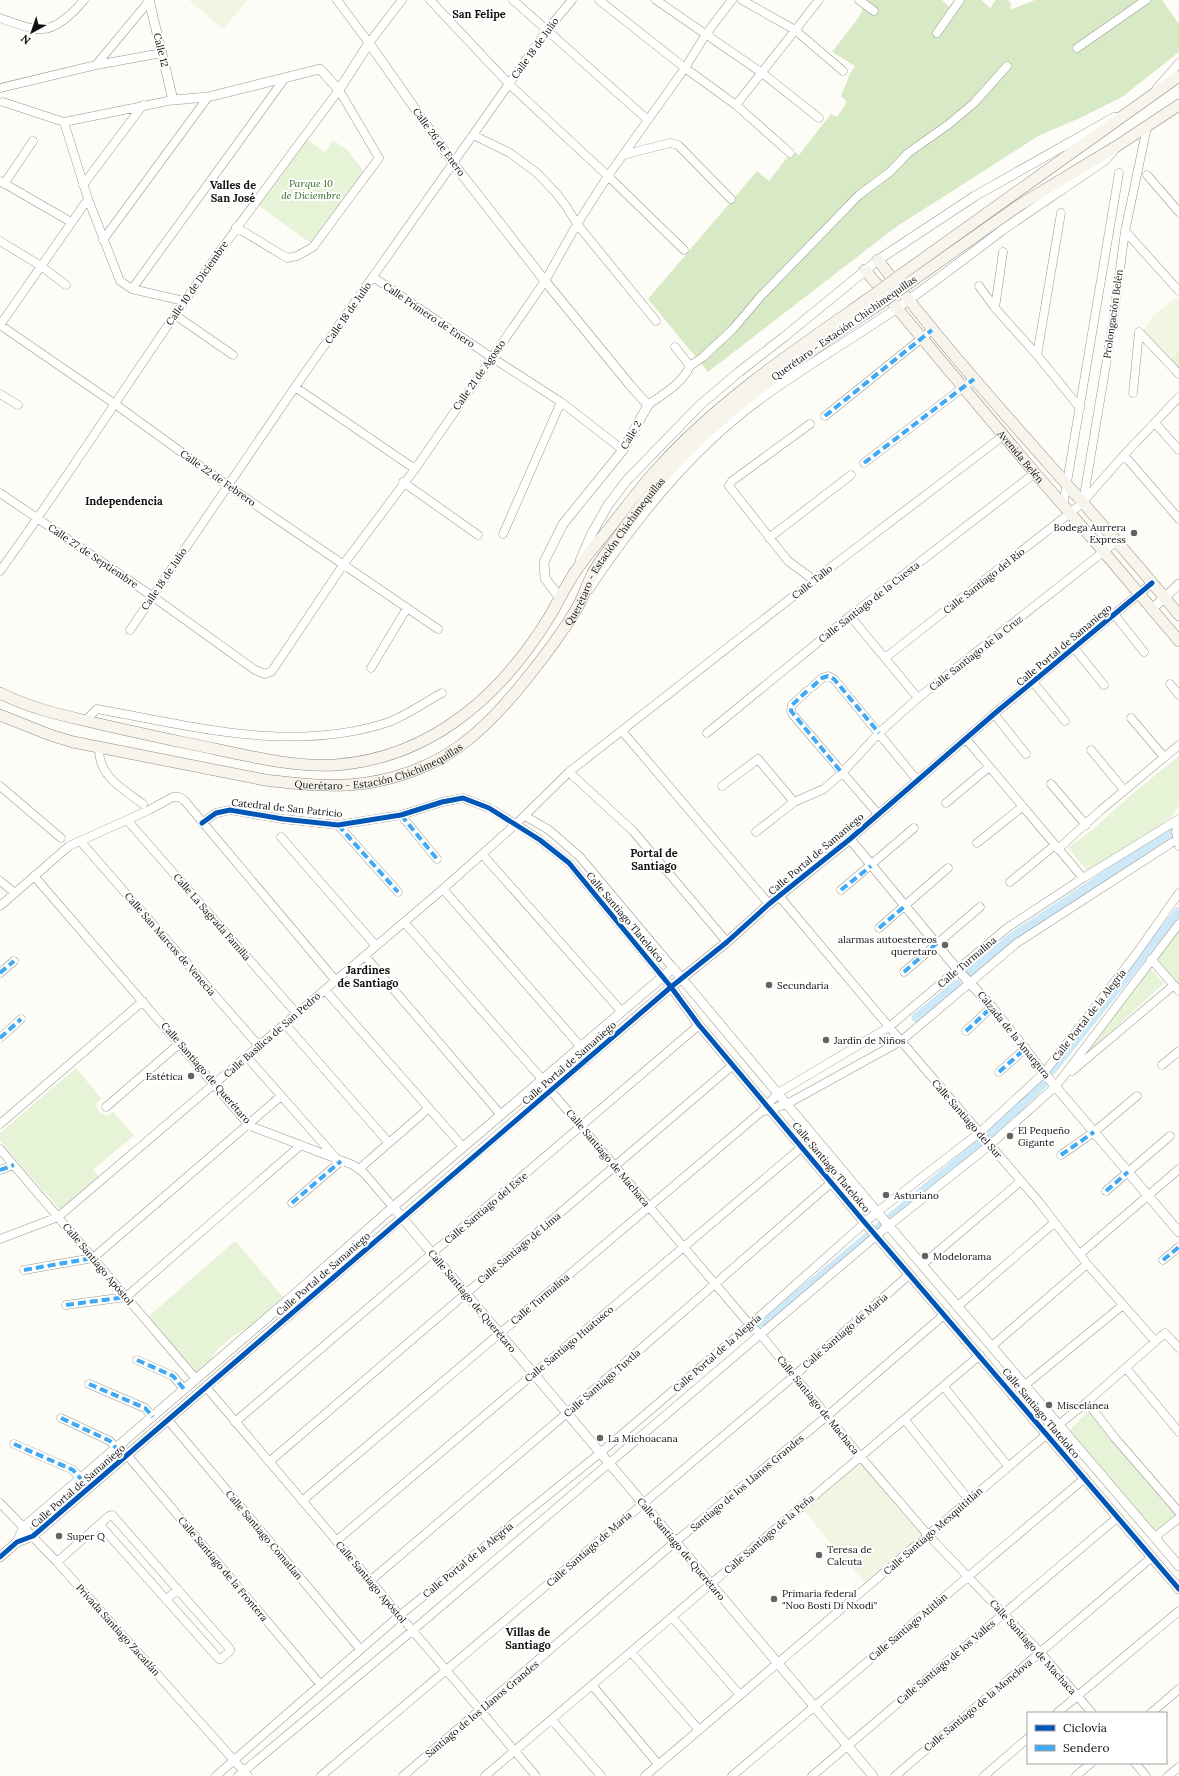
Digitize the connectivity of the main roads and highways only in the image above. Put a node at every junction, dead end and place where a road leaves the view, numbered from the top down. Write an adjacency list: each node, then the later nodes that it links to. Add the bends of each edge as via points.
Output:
1 (1179, 76): 5 (main road, Querétaro - Estación Chichimequillas)
2 (1179, 105): 5 (main road, Querétaro - Estación Chichimequillas)
3 (878, 260): 7 (main road, Avenida Belén, via 932,330)
4 (865, 270): 8 (main road, Avenida Belén)
5 (906, 278): 6 (main road, Querétaro - Estación Chichimequillas, bridge)
6 (871, 303): 9 (main road, Querétaro - Estación Chichimequillas, via 764,372 725,403 688,438 658,468 577,570 551,613 508,673 485,698 461,718 409,748 362,762 334,765 289,763 134,733 39,710); 10 (main road, Querétaro - Estación Chichimequillas, via 735,407 695,444 633,515 592,575 579,605 542,659 494,718 467,742 414,771 367,783 344,785 295,784 265,780 50,736)
7 (1179, 615)
8 (1179, 641)
9 (0, 693)
10 (0, 714)

